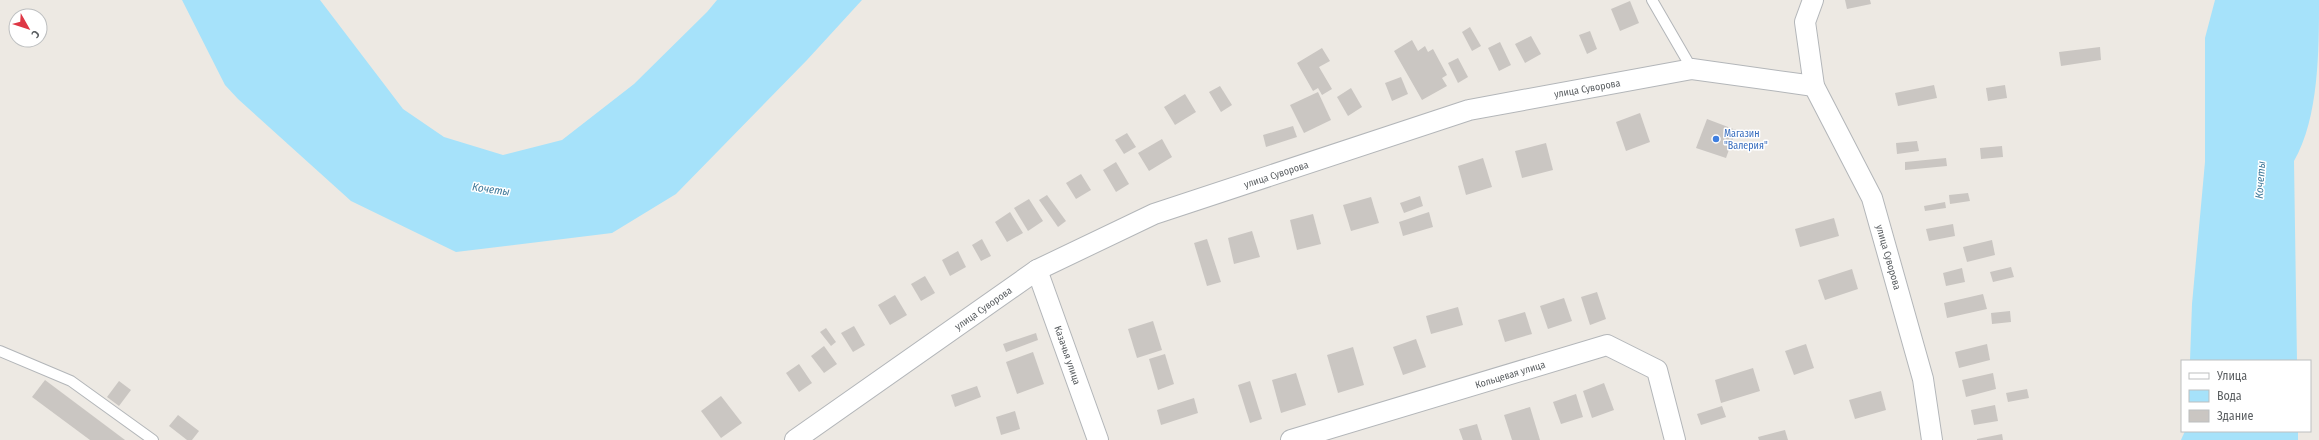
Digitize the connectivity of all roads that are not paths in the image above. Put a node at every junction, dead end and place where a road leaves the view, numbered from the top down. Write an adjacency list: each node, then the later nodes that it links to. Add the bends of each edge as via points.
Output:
1 (1652, 0): 3 (lane)
2 (1813, 0): 4 (street, улица Суворова, via 1804,22)
3 (1692, 69): 4 (street, улица Суворова); 5 (street, улица Суворова, via 1469,110 1154,214)
4 (1814, 86): 12 (street, улица Суворова, via 1872,198 1923,379)
5 (1038, 270): 8 (street, улица Суворова); 9 (street, Казачья улица)
6 (0, 351): 7 (lane, via 71,381)
7 (152, 440)
8 (795, 440)
9 (1098, 440)
10 (1291, 440): 11 (street, Кольцевая улица, via 1607,345 1657,370)
11 (1675, 440)
12 (1932, 440)

